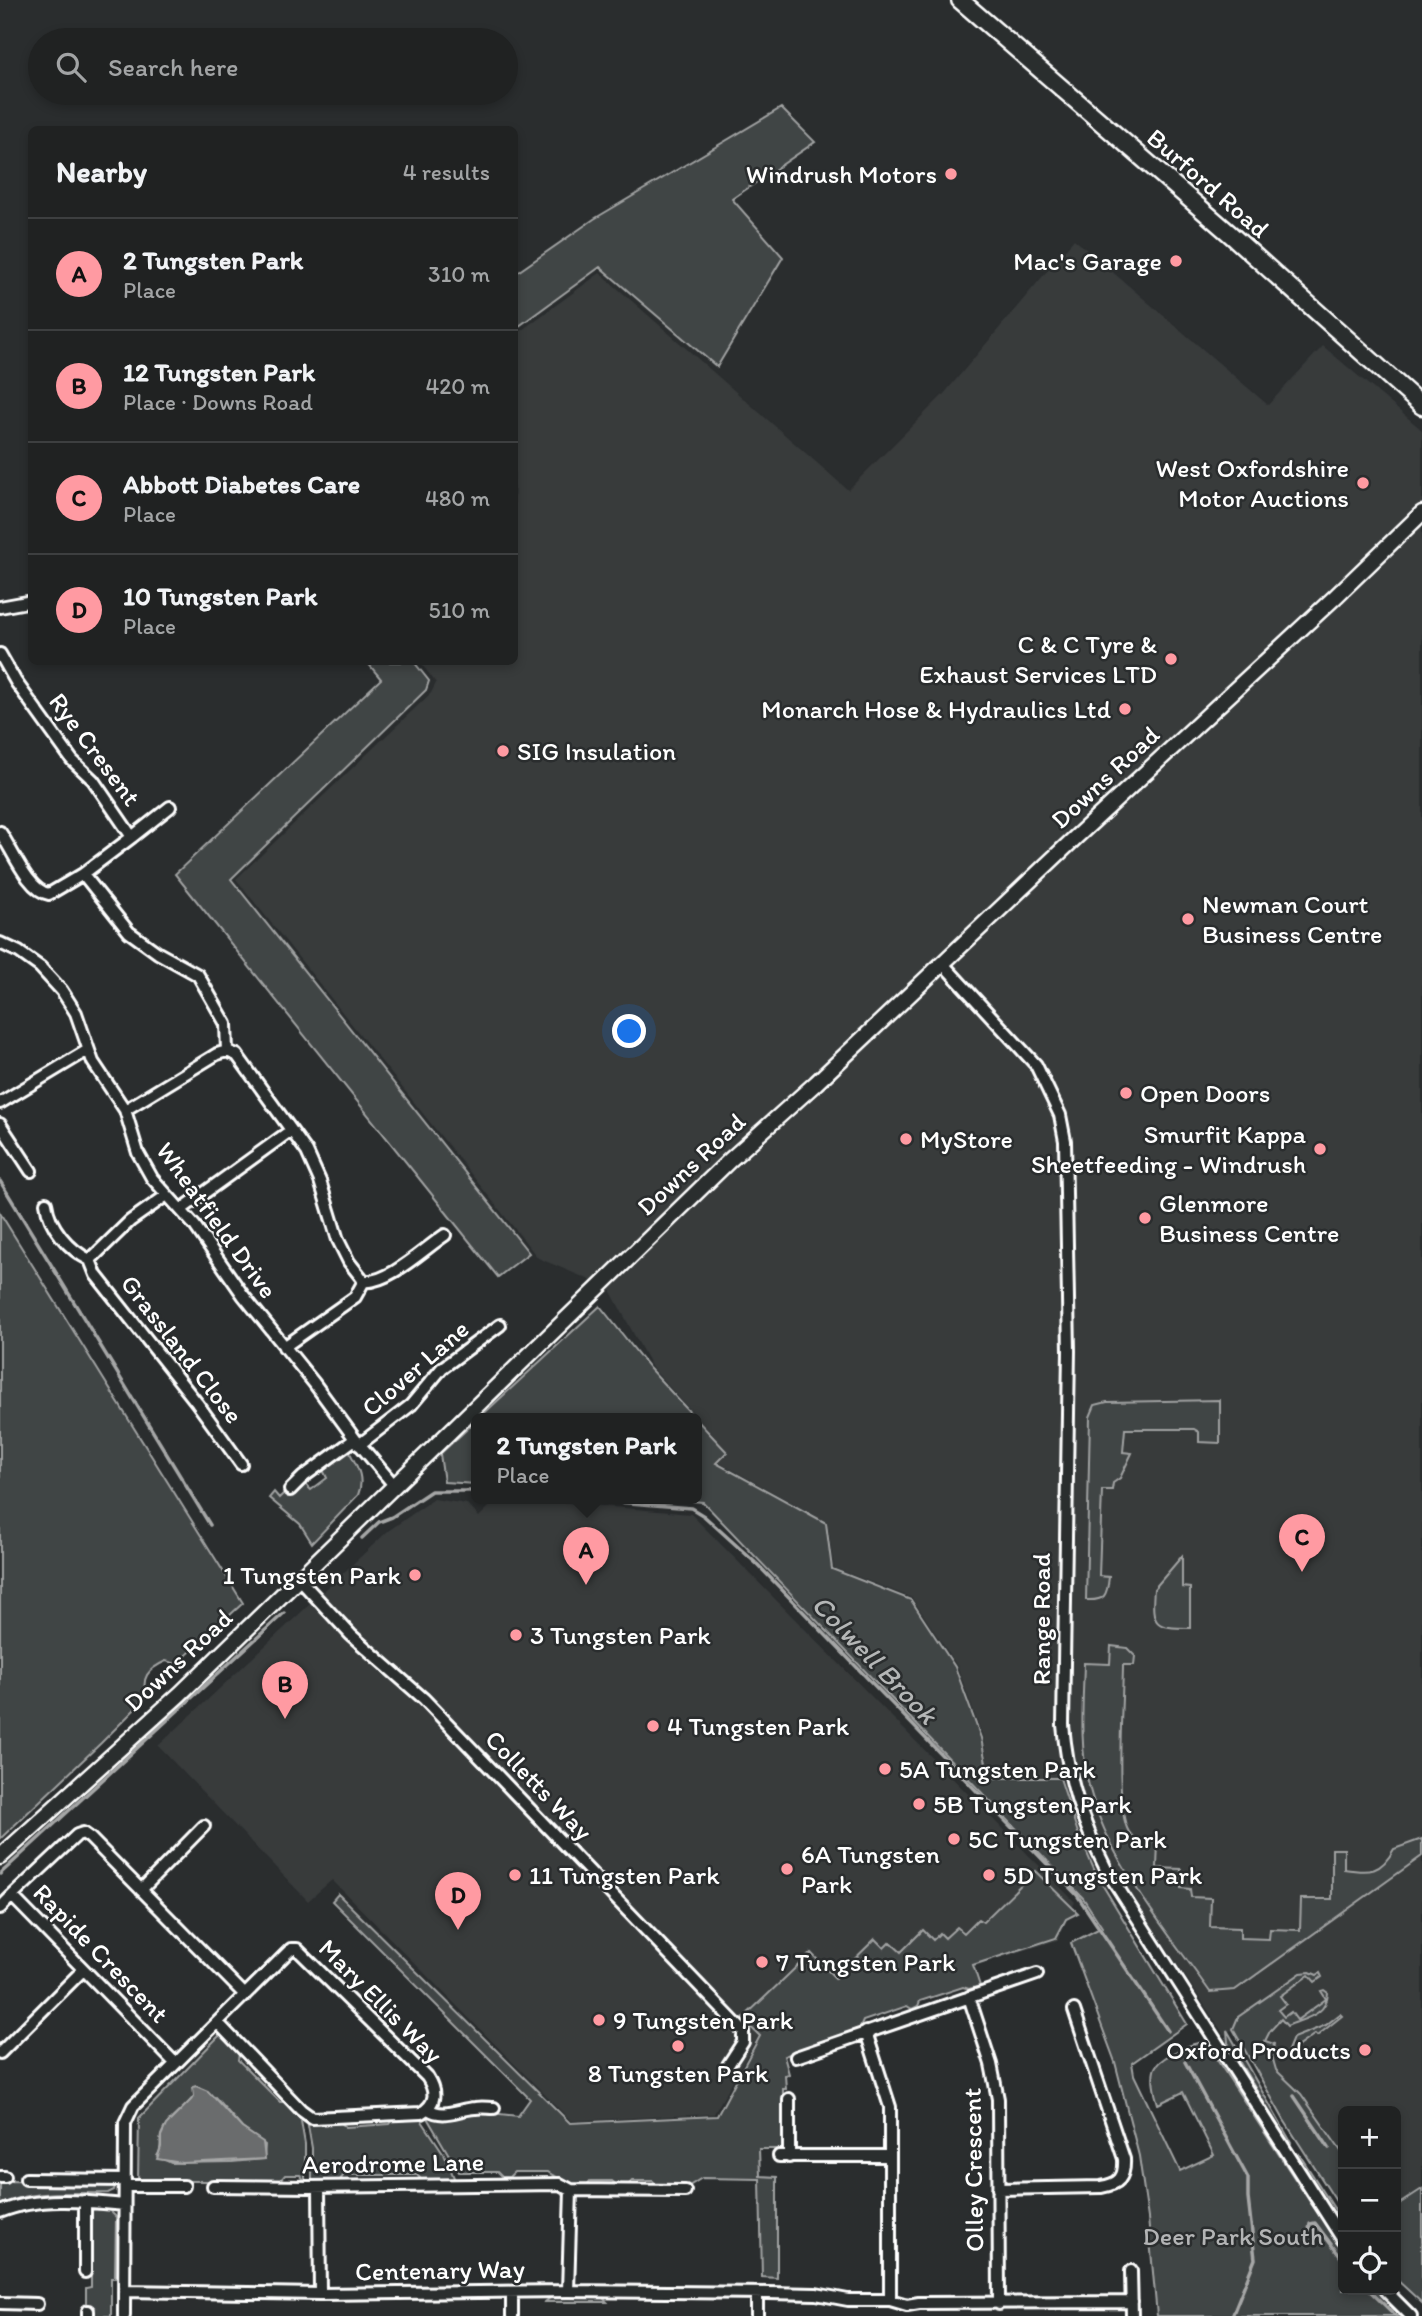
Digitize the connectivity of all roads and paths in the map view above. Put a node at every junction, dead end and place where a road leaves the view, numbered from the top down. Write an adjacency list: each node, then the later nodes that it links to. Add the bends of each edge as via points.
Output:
1 (960, 0): 2 (main road, Burford Road)
2 (1422, 406)
3 (1422, 513): 12 (street, Downs Road)
4 (27, 602): 5 (street)
5 (0, 607)
6 (0, 654): 9 (street, Rye Cresent, via 72,760 93,780)
7 (170, 807): 9 (street, Rye Cresent)
8 (0, 832): 10 (street, Rye Cresent, via 31,882 44,893 58,891)
9 (132, 836): 10 (street, Rye Cresent)
10 (82, 874): 14 (street, via 129,932 198,975 226,1024)
11 (0, 943): 13 (street, Wheatfield Drive, via 40,967 62,991 76,1013)
12 (943, 964): 30 (street, Downs Road, via 721,1169); 64 (street, Range Road, via 1036,1065 1060,1115 1065,1141 1069,1351 1063,1725 1079,1809 1106,1869)
13 (88, 1050): 15 (street); 16 (street, Wheatfield Drive)
14 (227, 1051): 16 (street); 18 (street, via 242,1061)
15 (0, 1102)
16 (125, 1110): 20 (street, Wheatfield Drive, via 142,1161)
17 (0, 1124): 19 (street)
18 (290, 1131): 22 (street); 25 (street, via 315,1167 338,1240)
19 (31, 1171)
20 (167, 1195): 22 (street, Wheatfield Drive); 24 (street, Grassland Close)
21 (46, 1203): 24 (street, Grassland Close, via 66,1242)
22 (182, 1209): 27 (street, Wheatfield Drive)
23 (445, 1235): 25 (street, via 387,1276)
24 (90, 1260): 29 (street, Grassland Close, via 96,1275)
25 (364, 1282): 27 (street, via 355,1297)
26 (500, 1325): 28 (street, Clover Lane, via 442,1368 411,1405)
27 (284, 1347): 28 (street, Wheatfield Drive)
28 (357, 1442): 30 (street, Wheatfield Drive); 31 (street, Clover Lane)
29 (241, 1464)
30 (394, 1485): 32 (street, Downs Road)
31 (290, 1490)
32 (299, 1579): 34 (street, Downs Road); 48 (street, Colletts Way, via 351,1635 424,1699 743,2031 743,2042)
33 (204, 1826): 35 (street)
34 (0, 1857)
35 (141, 1890): 36 (street, Rapide Crescent, via 83,1833); 40 (street, Rapide Crescent)
36 (12, 1896): 37 (street); 38 (street, Rapide Crescent)
37 (0, 1908)
38 (83, 1970): 45 (street); 47 (street, Rapide Crescent)
39 (1037, 1974): 41 (street)
40 (245, 1994): 43 (street, Mary Ellis Way); 51 (street, Mary Ellis Way, via 286,1953 297,1949 427,2077 434,2096)
41 (970, 1997): 44 (street); 58 (street, Olley Crescent, via 998,2099)
42 (1074, 2010): 58 (street, via 1125,2171 1112,2185 1101,2188)
43 (218, 2023): 47 (street, Mary Ellis Way); 51 (street, Mary Ellis Way, via 312,2118)
44 (866, 2032): 46 (street); 52 (street, via 889,2100)
45 (0, 2053)
46 (796, 2057)
47 (175, 2063): 54 (street, Mary Ellis Way, via 128,2113)
48 (728, 2065)
49 (789, 2099): 52 (street, via 784,2156)
50 (494, 2108): 51 (street, via 451,2113)
51 (428, 2109)
52 (890, 2156): 73 (street)
53 (26, 2179): 54 (street)
54 (125, 2183): 55 (street); 62 (street, Mary Ellis Way)
55 (184, 2186)
56 (213, 2186): 57 (street, Aerodrome Lane)
57 (319, 2187): 59 (street, Aerodrome Lane, via 560,2184); 71 (street)
58 (998, 2189): 77 (street, Olley Crescent)
59 (571, 2190): 60 (street, Aerodrome Lane); 68 (street)
60 (685, 2191)
61 (85, 2201): 62 (street); 63 (street, via 47,2202); 66 (street)
62 (124, 2205): 67 (street, Mary Ellis Way)
63 (0, 2212)
64 (1339, 2232)
65 (1131, 2271): 74 (street)
66 (85, 2272)
67 (124, 2291): 71 (street, Centenary Way); 79 (street)
68 (568, 2291): 69 (street, Centenary Way); 70 (street, Centenary Way)
69 (512, 2292): 71 (street, Centenary Way); 80 (street)
70 (757, 2293): 73 (street, Centenary Way); 81 (street)
71 (320, 2294)
72 (1390, 2295): 83 (street)
73 (890, 2300): 78 (street, Centenary Way)
74 (1132, 2302): 77 (street, Centenary Way); 82 (street)
75 (0, 2303): 76 (street)
76 (37, 2304)
77 (999, 2304): 78 (street, Centenary Way, via 919,2303)
78 (907, 2310)
79 (124, 2316)
80 (512, 2316)
81 (757, 2316)
82 (1132, 2316)
83 (1411, 2316)

